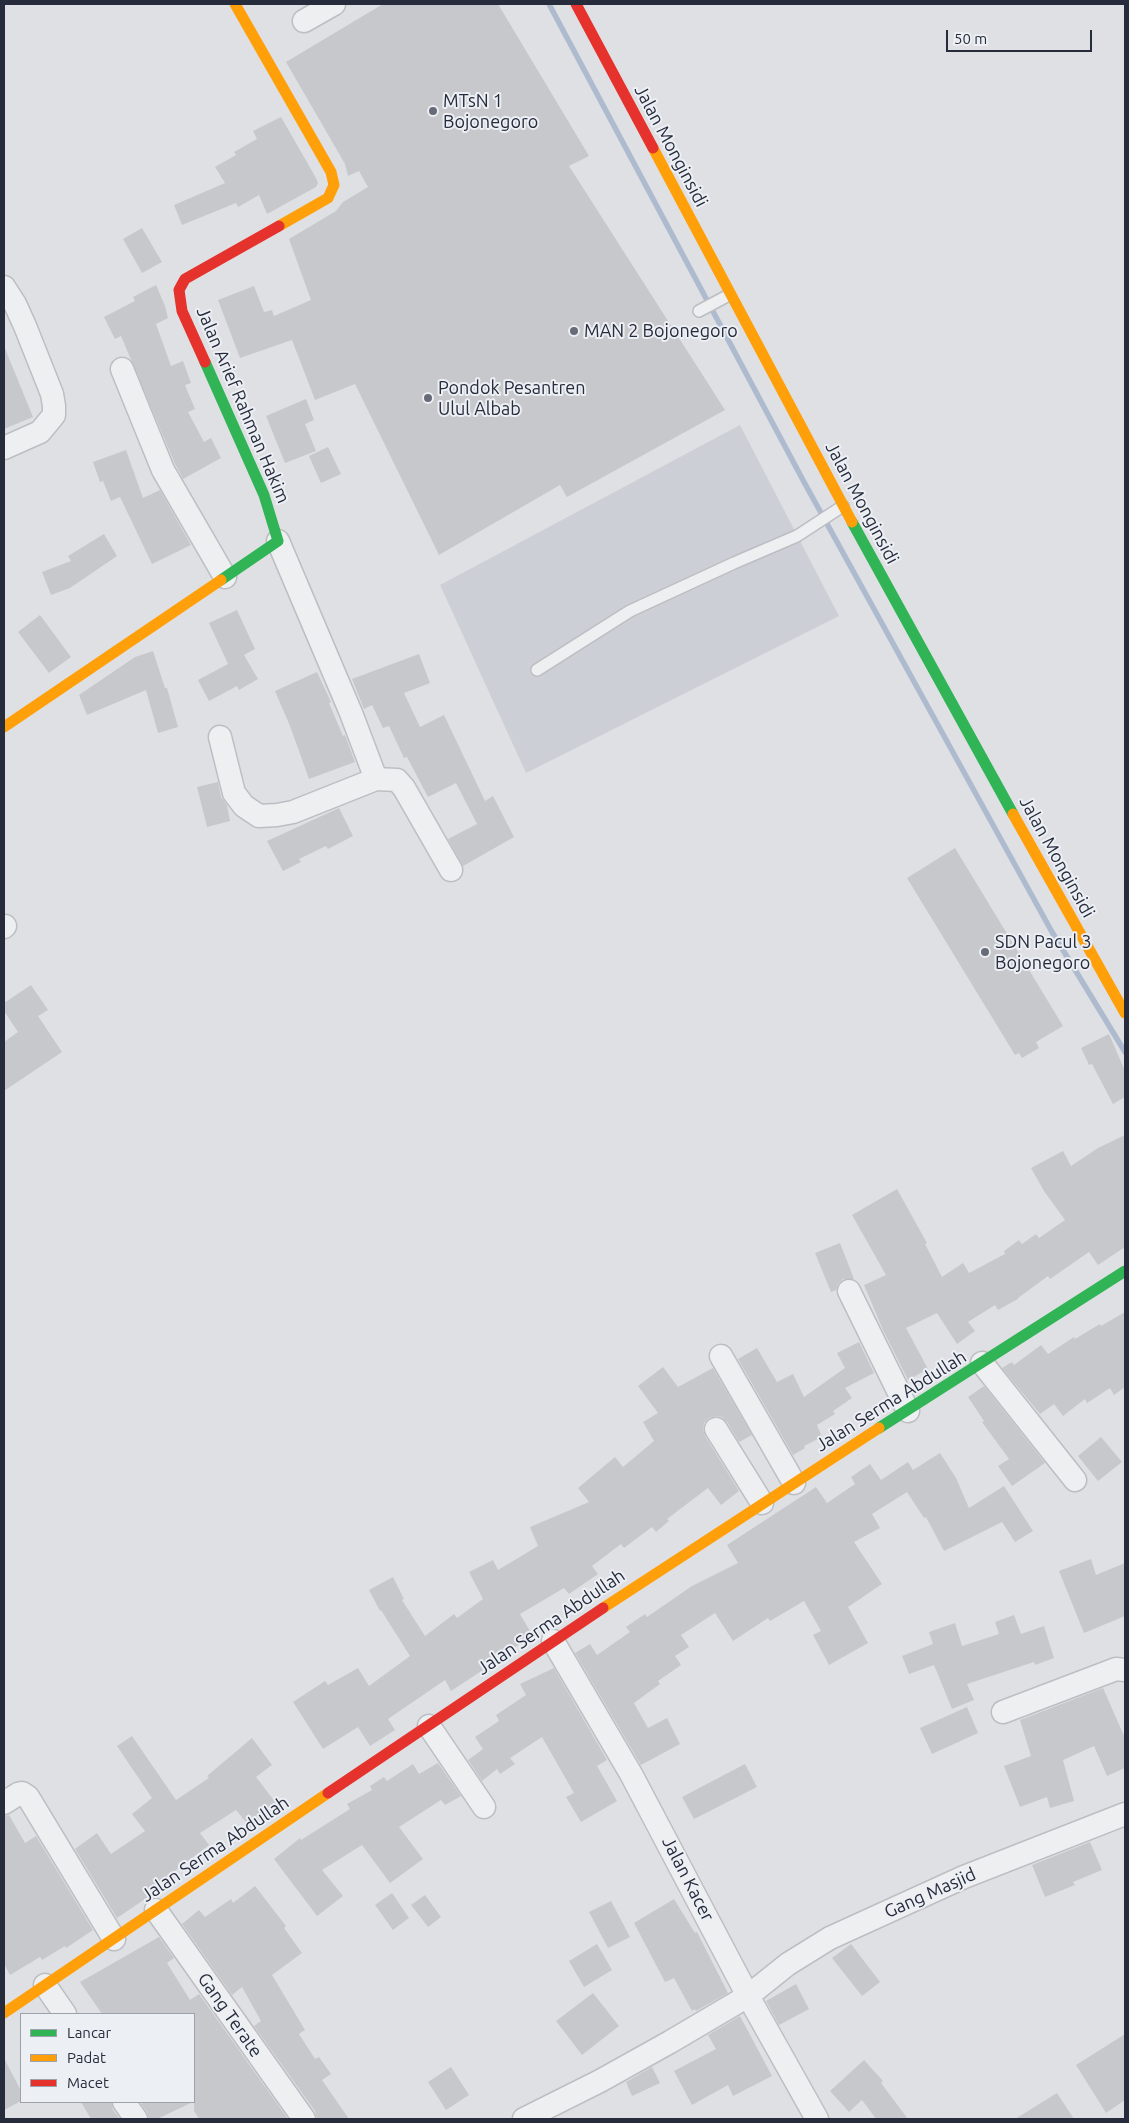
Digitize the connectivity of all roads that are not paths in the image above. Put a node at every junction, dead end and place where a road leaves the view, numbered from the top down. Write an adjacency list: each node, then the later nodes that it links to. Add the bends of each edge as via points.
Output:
1 (235, 4): 11 (main road, Jalan Arief Rahman Hakim, via 331,172 334,185 328,198 195,272 179,290 182,310 264,495)
2 (334, 4): 4 (street)
3 (576, 4): 6 (main road, Jalan Monginsidi)
4 (304, 20)
5 (4, 287): 9 (street, via 25,326 52,394 54,415 40,432)
6 (726, 296): 7 (lane); 10 (main road, Jalan Monginsidi)
7 (699, 311)
8 (122, 369): 12 (street, via 167,478)
9 (4, 448)
10 (839, 509): 13 (lane, via 797,536 630,611); 18 (main road, Jalan Monginsidi)
11 (278, 540): 12 (main road); 16 (street)
12 (226, 577): 14 (main road)
13 (537, 670)
14 (4, 727)
15 (220, 737): 16 (street, via 234,792 244,806 259,816 293,812)
16 (376, 779): 17 (street, via 397,780 404,788)
17 (451, 870)
18 (1125, 1013)
19 (1125, 1271): 22 (main road, Jalan Serma Abdullah)
20 (849, 1292): 23 (street)
21 (721, 1356): 26 (street)
22 (982, 1363): 23 (main road, Jalan Serma Abdullah); 25 (street)
23 (908, 1411): 26 (main road, Jalan Serma Abdullah)
24 (716, 1429): 27 (street)
25 (1075, 1480)
26 (794, 1483): 27 (main road, Jalan Serma Abdullah)
27 (762, 1503): 28 (main road, Jalan Serma Abdullah)
28 (553, 1641): 31 (main road, Jalan Serma Abdullah); 38 (street, Jalan Kacer, via 660,1826)
29 (1125, 1670): 30 (street, via 1116,1669)
30 (1003, 1712)
31 (429, 1726): 33 (street); 35 (main road, Jalan Serma Abdullah)
32 (4, 1802): 36 (street, via 22,1793 28,1798)
33 (484, 1807)
34 (1125, 1814): 38 (street, Gang Masjid, via 964,1877 830,1938 788,1964)
35 (156, 1910): 36 (main road, Jalan Serma Abdullah); 43 (street, Gang Terate)
36 (114, 1939): 37 (main road, Jalan Serma Abdullah)
37 (45, 1985): 39 (main road, Jalan Serma Abdullah); 40 (street)
38 (748, 1996): 44 (street, Gang Masjid, via 639,2060); 45 (street, Jalan Kacer)
39 (4, 2013)
40 (64, 2013)
41 (125, 2103): 42 (street)
42 (136, 2119)
43 (304, 2119)
44 (524, 2119)
45 (817, 2119)

